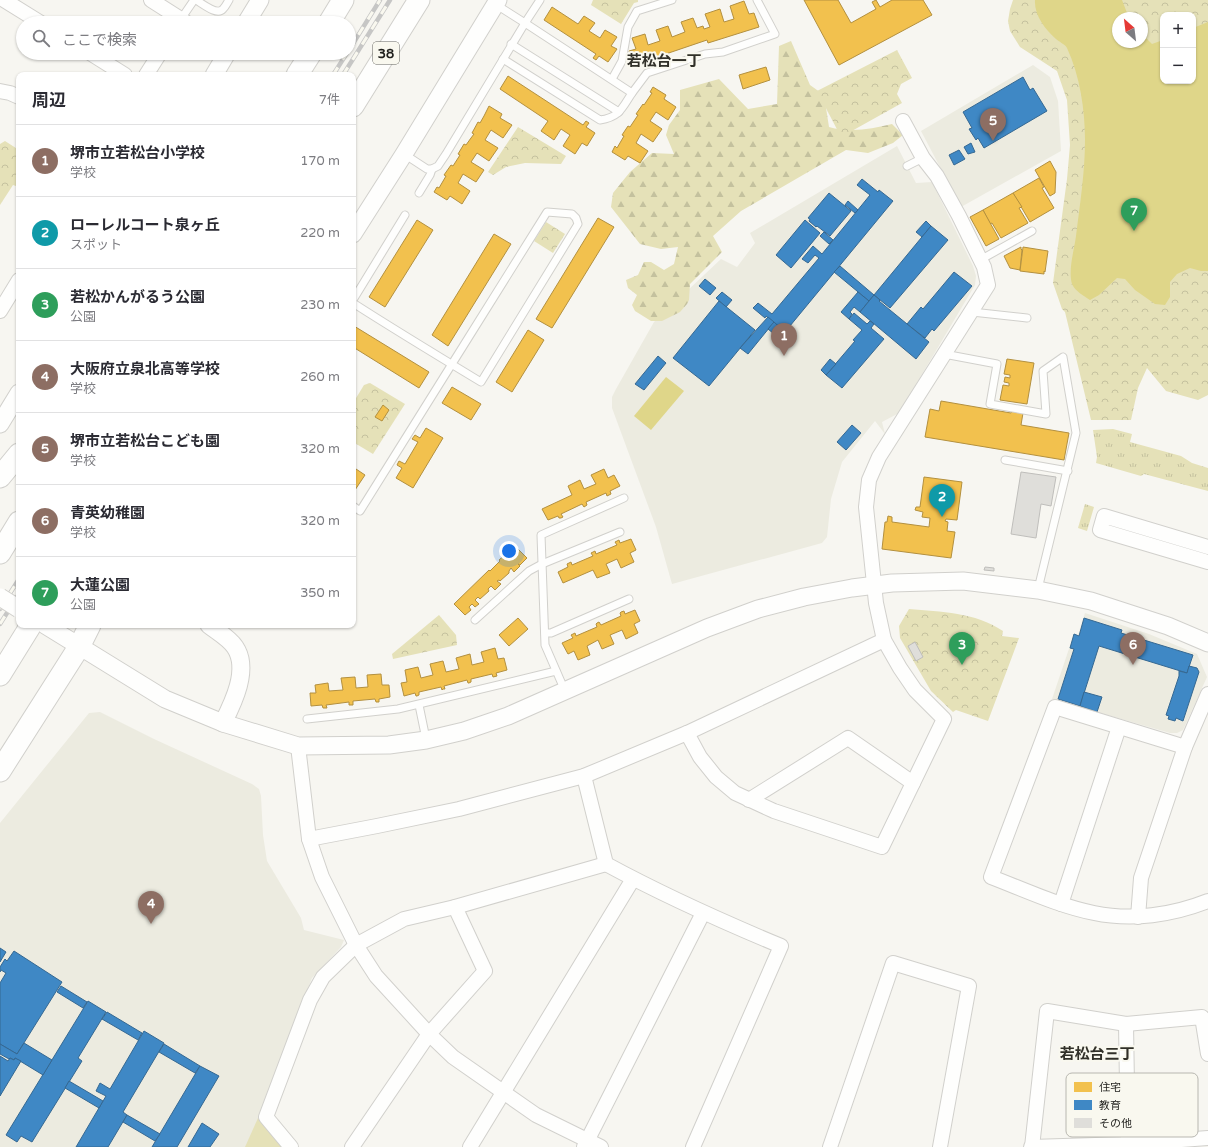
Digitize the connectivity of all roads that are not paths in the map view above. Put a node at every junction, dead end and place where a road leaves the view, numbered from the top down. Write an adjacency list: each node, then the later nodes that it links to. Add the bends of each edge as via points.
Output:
1 (4, 0): 12 (street)
2 (151, 0): 13 (street)
3 (195, 0): 4 (lane, via 219,12); 14 (lane)
4 (229, 0)
5 (260, 0): 15 (street)
6 (344, 0): 16 (main road)
7 (419, 0): 32 (main road, 38)
8 (540, 0): 17 (lane)
9 (672, 0): 28 (lane, via 637,11 628,27 622,61)
10 (757, 0): 30 (lane, via 775,34 723,52 705,54 647,73)
11 (496, 2): 17 (lane); 35 (street)
12 (30, 16)
13 (174, 16)
14 (186, 16)
15 (250, 16)
16 (334, 16)
17 (525, 23): 18 (lane); 28 (lane)
18 (512, 44): 19 (lane); 33 (lane)
19 (503, 59): 33 (lane, via 600,120 609,119); 38 (lane, via 446,154 438,166)
20 (101, 60): 24 (street)
21 (156, 60): 25 (street)
22 (223, 60): 26 (street)
23 (306, 60): 27 (main road)
24 (120, 72)
25 (148, 72)
26 (216, 72)
27 (298, 72)
28 (612, 78): 30 (lane)
29 (0, 91): 31 (street)
30 (632, 93): 33 (lane)
31 (16, 95)
32 (356, 101)
33 (619, 112)
34 (903, 121): 36 (street)
35 (404, 154): 38 (lane, via 427,169); 41 (street)
36 (923, 158): 37 (lane); 43 (street, via 937,176)
37 (907, 166)
38 (432, 169): 39 (lane)
39 (419, 192)
40 (405, 215): 45 (lane)
41 (356, 229)
42 (1032, 231): 43 (lane)
43 (980, 260): 48 (street, via 988,285)
44 (16, 285): 47 (street)
45 (356, 296)
46 (356, 303): 51 (lane)
47 (0, 311)
48 (972, 312): 49 (lane); 50 (street)
49 (1027, 318)
50 (944, 354): 56 (lane, via 997,364 990,404 1046,414 1043,371 1063,357 1076,433); 68 (street, via 879,457 869,480 866,507)
51 (451, 364): 51 (lane, via 480,382 578,224 572,214 546,212); 59 (lane, via 360,511)
52 (16, 398): 53 (street)
53 (0, 424)
54 (16, 458): 57 (main road)
55 (1005, 460): 56 (lane)
56 (1068, 471): 69 (lane)
57 (0, 477)
58 (624, 498): 67 (lane, via 541,535)
59 (356, 508)
60 (16, 518): 63 (main road)
61 (16, 527): 65 (main road)
62 (620, 532): 67 (lane)
63 (0, 541)
64 (1208, 547): 66 (street, via 1104,516 1100,530)
65 (0, 553)
66 (1208, 562)
67 (542, 564): 73 (lane, via 529,571); 78 (lane)
68 (874, 586): 69 (street, via 963,581); 79 (street); 84 (street, via 804,597 758,609 707,628)
69 (1038, 590): 81 (street, via 1091,600 1168,626)
70 (0, 597): 72 (street, bridge)
71 (629, 599): 78 (lane, via 551,633)
72 (16, 607)
73 (475, 620)
74 (29, 628): 83 (main road)
75 (50, 628): 80 (street)
76 (87, 628): 80 (main road)
77 (213, 628): 89 (street, via 236,648 240,660 240,677 233,702)
78 (545, 633): 82 (lane, via 545,645)
79 (884, 640): 91 (street); 97 (street, via 916,690 944,719)
80 (72, 642): 89 (street, via 165,699); 95 (main road)
81 (1208, 643)
82 (556, 671): 84 (lane); 86 (lane)
83 (0, 675)
84 (565, 691): 92 (street, via 508,716 464,731)
85 (1208, 694): 87 (street)
86 (419, 705): 88 (lane, via 398,710); 92 (lane)
87 (1204, 713): 94 (street)
88 (307, 719)
89 (223, 723): 93 (street)
90 (1119, 727): 94 (street); 103 (street); 103 (street, via 1055,707 991,877)
91 (687, 733): 96 (street); 98 (street, via 700,757 716,778)
92 (426, 740): 93 (street, via 389,745)
93 (298, 746): 99 (street)
94 (1185, 747): 106 (street, via 1141,878)
95 (0, 771)
96 (584, 776): 99 (street, via 459,809); 100 (street)
97 (913, 783): 98 (street, via 848,738); 98 (street, via 882,847 774,811)
98 (749, 800)
99 (310, 839): 107 (street, via 324,884)
100 (606, 864): 101 (street); 104 (street)
101 (633, 879): 105 (street); 112 (street)
102 (1208, 901): 106 (street, via 1190,908)
103 (1061, 904): 106 (street, via 1096,914)
104 (455, 907): 107 (street, via 404,919); 109 (street, via 485,971)
105 (703, 913): 114 (street); 120 (street, via 780,946)
106 (1138, 917)
107 (356, 945): 109 (street, via 376,976); 116 (street, via 323,977 310,1000 266,1117)
108 (1126, 1024): 110 (street, via 1202,1017); 111 (street); 123 (street, via 1047,1011)
109 (429, 1034): 112 (street, via 453,1056); 117 (street)
110 (1208, 1054)
111 (1127, 1073)
112 (503, 1092): 114 (street); 118 (street)
113 (1208, 1138): 115 (street)
114 (586, 1144): 119 (street)
115 (1128, 1145): 123 (street)
116 (291, 1147)
117 (352, 1147)
118 (470, 1147)
119 (601, 1147)
120 (693, 1147)
121 (830, 1147): 122 (street, via 893,963 969,986)
122 (940, 1147)
123 (1031, 1147)

